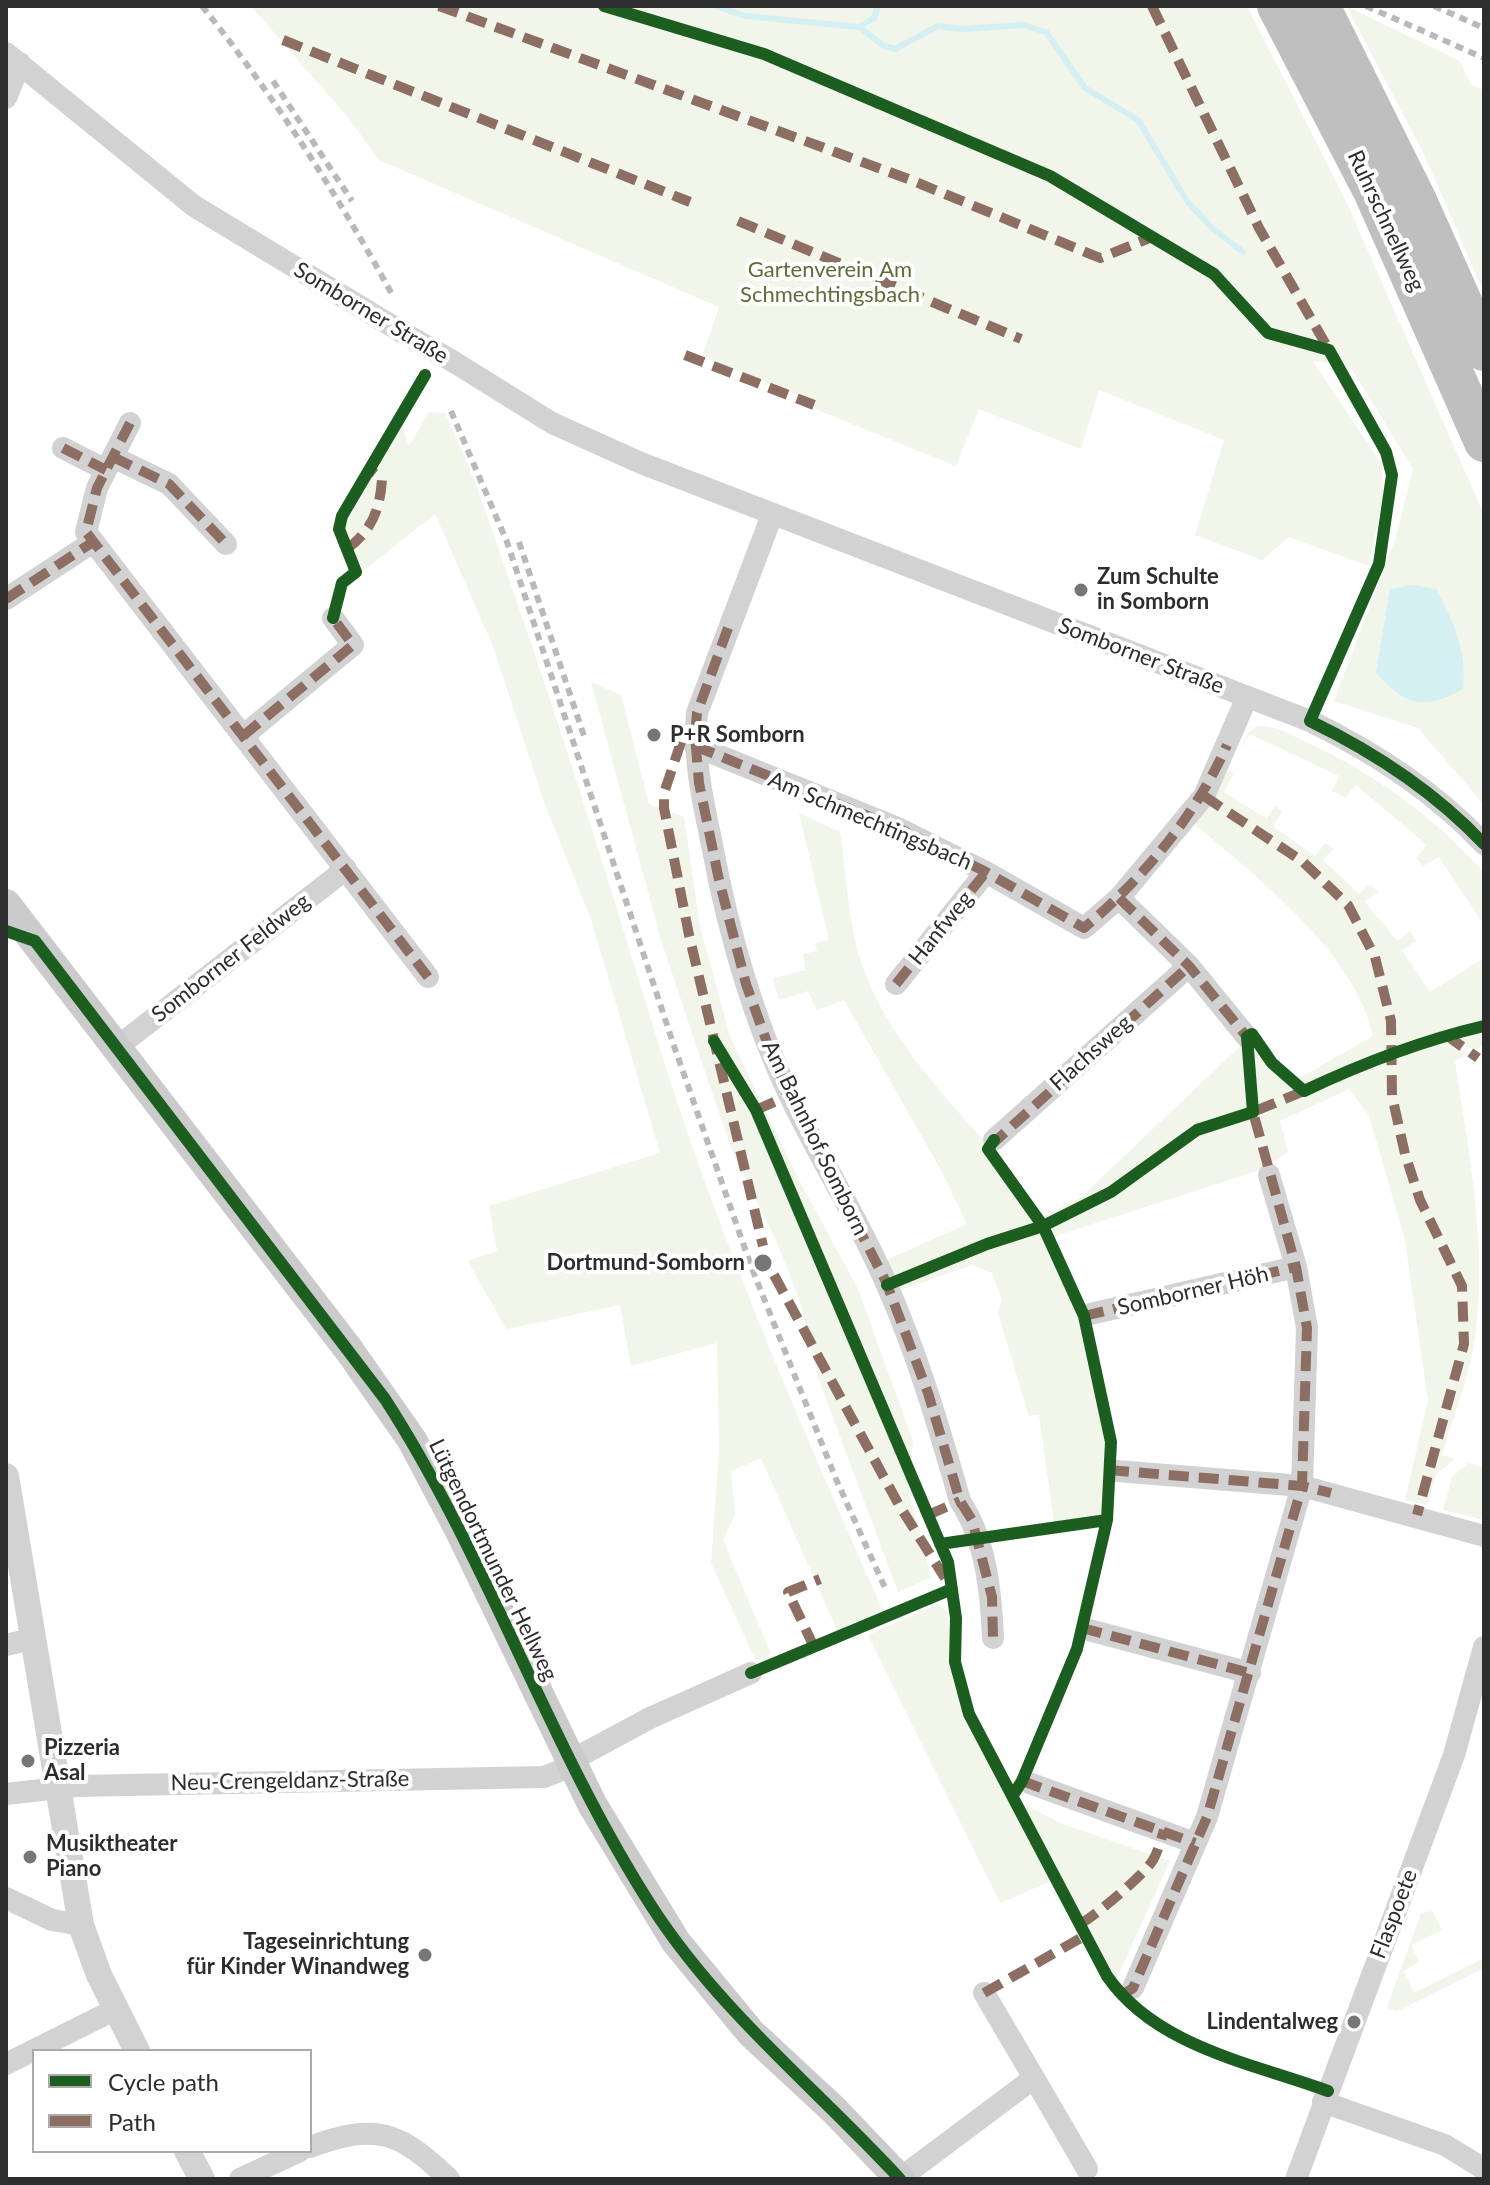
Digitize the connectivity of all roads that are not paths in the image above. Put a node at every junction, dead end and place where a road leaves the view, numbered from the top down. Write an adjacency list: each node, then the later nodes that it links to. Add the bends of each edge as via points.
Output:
1 (1277, 6): 7 (highway, Ruhrschnellweg, via 1373,191)
2 (1320, 6): 5 (highway, Ruhrschnellweg)
3 (13, 58): 4 (street); 10 (street, Somborner Straße, bridge, via 194,206 552,423)
4 (6, 98)
5 (1484, 351)
6 (130, 423): 9 (street)
7 (1484, 442)
8 (63, 448): 9 (street)
9 (110, 464): 11 (street, via 97,488 86,532); 12 (street, via 169,484)
10 (772, 515): 15 (street, Somborner Straße); 17 (street, Am Bahnhof Somborn, via 697,713)
11 (93, 542): 13 (street); 16 (street)
12 (226, 544)
13 (6, 599)
14 (333, 618): 16 (street, via 353,645)
15 (1247, 697): 18 (street, Somborner Straße, via 1310,721 1376,757 1445,807); 21 (street, Am Schmechtingsbach, via 1204,796)
16 (243, 736): 19 (street)
17 (695, 746): 20 (street, Am Schmechtingsbach, via 900,829); 37 (street, Am Bahnhof Somborn, via 719,880 746,984 784,1084 886,1282 905,1330 960,1501 972,1520 992,1597)
18 (1484, 844)
19 (346, 869): 24 (street); 27 (street, Somborner Feldweg)
20 (986, 872): 21 (street, Am Schmechtingsbach, via 1084,928); 25 (street, Hanfweg)
21 (1119, 898): 23 (street)
22 (6, 904): 27 (main road, Lütgendortmunder Hellweg)
23 (1189, 966): 26 (street); 28 (street, Flachsweg)
24 (428, 977)
25 (896, 984)
26 (1247, 1037)
27 (116, 1048): 42 (main road, Lütgendortmunder Hellweg, via 412,1440)
28 (994, 1140)
29 (1269, 1175): 30 (street, Somborner Höh)
30 (1296, 1267): 31 (street, Somborner Höh); 34 (street, Somborner Höh, via 1307,1328)
31 (1090, 1314)
32 (1117, 1471): 34 (street)
33 (6, 1476): 38 (street)
34 (1302, 1486): 35 (street); 41 (street, Somborner Höh)
35 (1484, 1536)
36 (1089, 1630): 41 (street)
37 (993, 1638)
38 (18, 1642): 44 (street)
39 (1484, 1647): 57 (street, Flaspoete, via 1454,1755)
40 (751, 1673): 42 (street, via 650,1718)
41 (1250, 1673): 46 (street, Somborner Höh)
42 (571, 1764): 44 (street, Neu-Crengeldanz-Straße, via 544,1777); 66 (main road, Lütgendortmunder Hellweg, via 652,1907 702,1977 751,2033)
43 (1029, 1783): 46 (street)
44 (56, 1787): 45 (street, Neu-Crengeldanz-Straße); 48 (street)
45 (6, 1794)
46 (1195, 1843): 49 (street, Somborner Höh)
47 (6, 1898): 48 (street, via 52,1920)
48 (81, 1925): 51 (street)
49 (1133, 1988)
50 (984, 1993): 56 (street)
51 (116, 2009): 52 (street); 53 (street)
52 (36, 2049)
53 (136, 2049)
54 (32, 2051): 55 (street)
55 (6, 2064)
56 (1034, 2078): 61 (street); 66 (street)
57 (1323, 2102): 62 (street, via 1445,2145); 67 (street, Flaspoete)
58 (312, 2146): 65 (street, via 353,2134 387,2133)
59 (188, 2153): 63 (street)
60 (296, 2153): 64 (street)
61 (1087, 2169)
62 (1484, 2169)
63 (202, 2179)
64 (240, 2179)
65 (449, 2179)
66 (899, 2179)
67 (1296, 2179)

